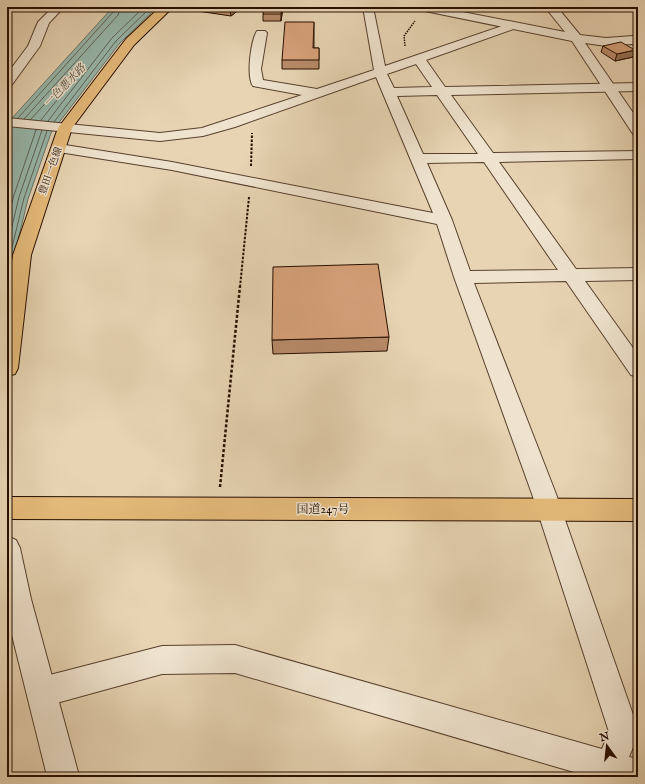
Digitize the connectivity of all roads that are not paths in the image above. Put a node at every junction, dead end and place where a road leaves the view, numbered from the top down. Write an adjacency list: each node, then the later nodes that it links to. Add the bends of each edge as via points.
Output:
1 (59, 7): 12 (street, via 44,22 34,46)
2 (166, 7): 19 (main road, 豊田一色線, via 130,42)
3 (368, 7): 11 (street)
4 (420, 7): 6 (street)
5 (551, 7): 8 (street)
6 (515, 25): 8 (street); 10 (street)
7 (261, 33): 17 (street, via 255,69 257,83)
8 (576, 38): 9 (street, via 606,42); 14 (street)
9 (636, 41)
10 (413, 55): 11 (street); 15 (street)
11 (380, 71): 16 (street); 17 (street)
12 (7, 83)
13 (638, 87): 14 (street)
14 (610, 88): 15 (street); 20 (street)
15 (441, 90): 16 (street); 23 (street)
16 (389, 92): 24 (street)
17 (318, 94): 19 (street, via 203,132 160,137)
18 (7, 122): 19 (street)
19 (61, 128): 21 (main road, 豊田一色線)
20 (638, 131)
21 (59, 148): 25 (street, via 172,166); 29 (main road, 豊田一色線, via 22,255)
22 (638, 155): 23 (street)
23 (488, 156): 24 (street); 27 (street)
24 (419, 159): 25 (street)
25 (444, 220): 28 (street)
26 (638, 274): 27 (street)
27 (572, 276): 28 (street); 30 (street)
28 (462, 277): 32 (street)
29 (7, 368)
30 (638, 370)
31 (7, 508): 32 (main road, 国道247号)
32 (549, 510): 33 (main road, 国道247号); 36 (street, via 624,732)
33 (638, 510)
34 (7, 548): 35 (street, via 17,599)
35 (42, 692): 36 (street, via 162,660 235,659); 37 (street, via 62,772)
36 (603, 769)
37 (61, 777)

